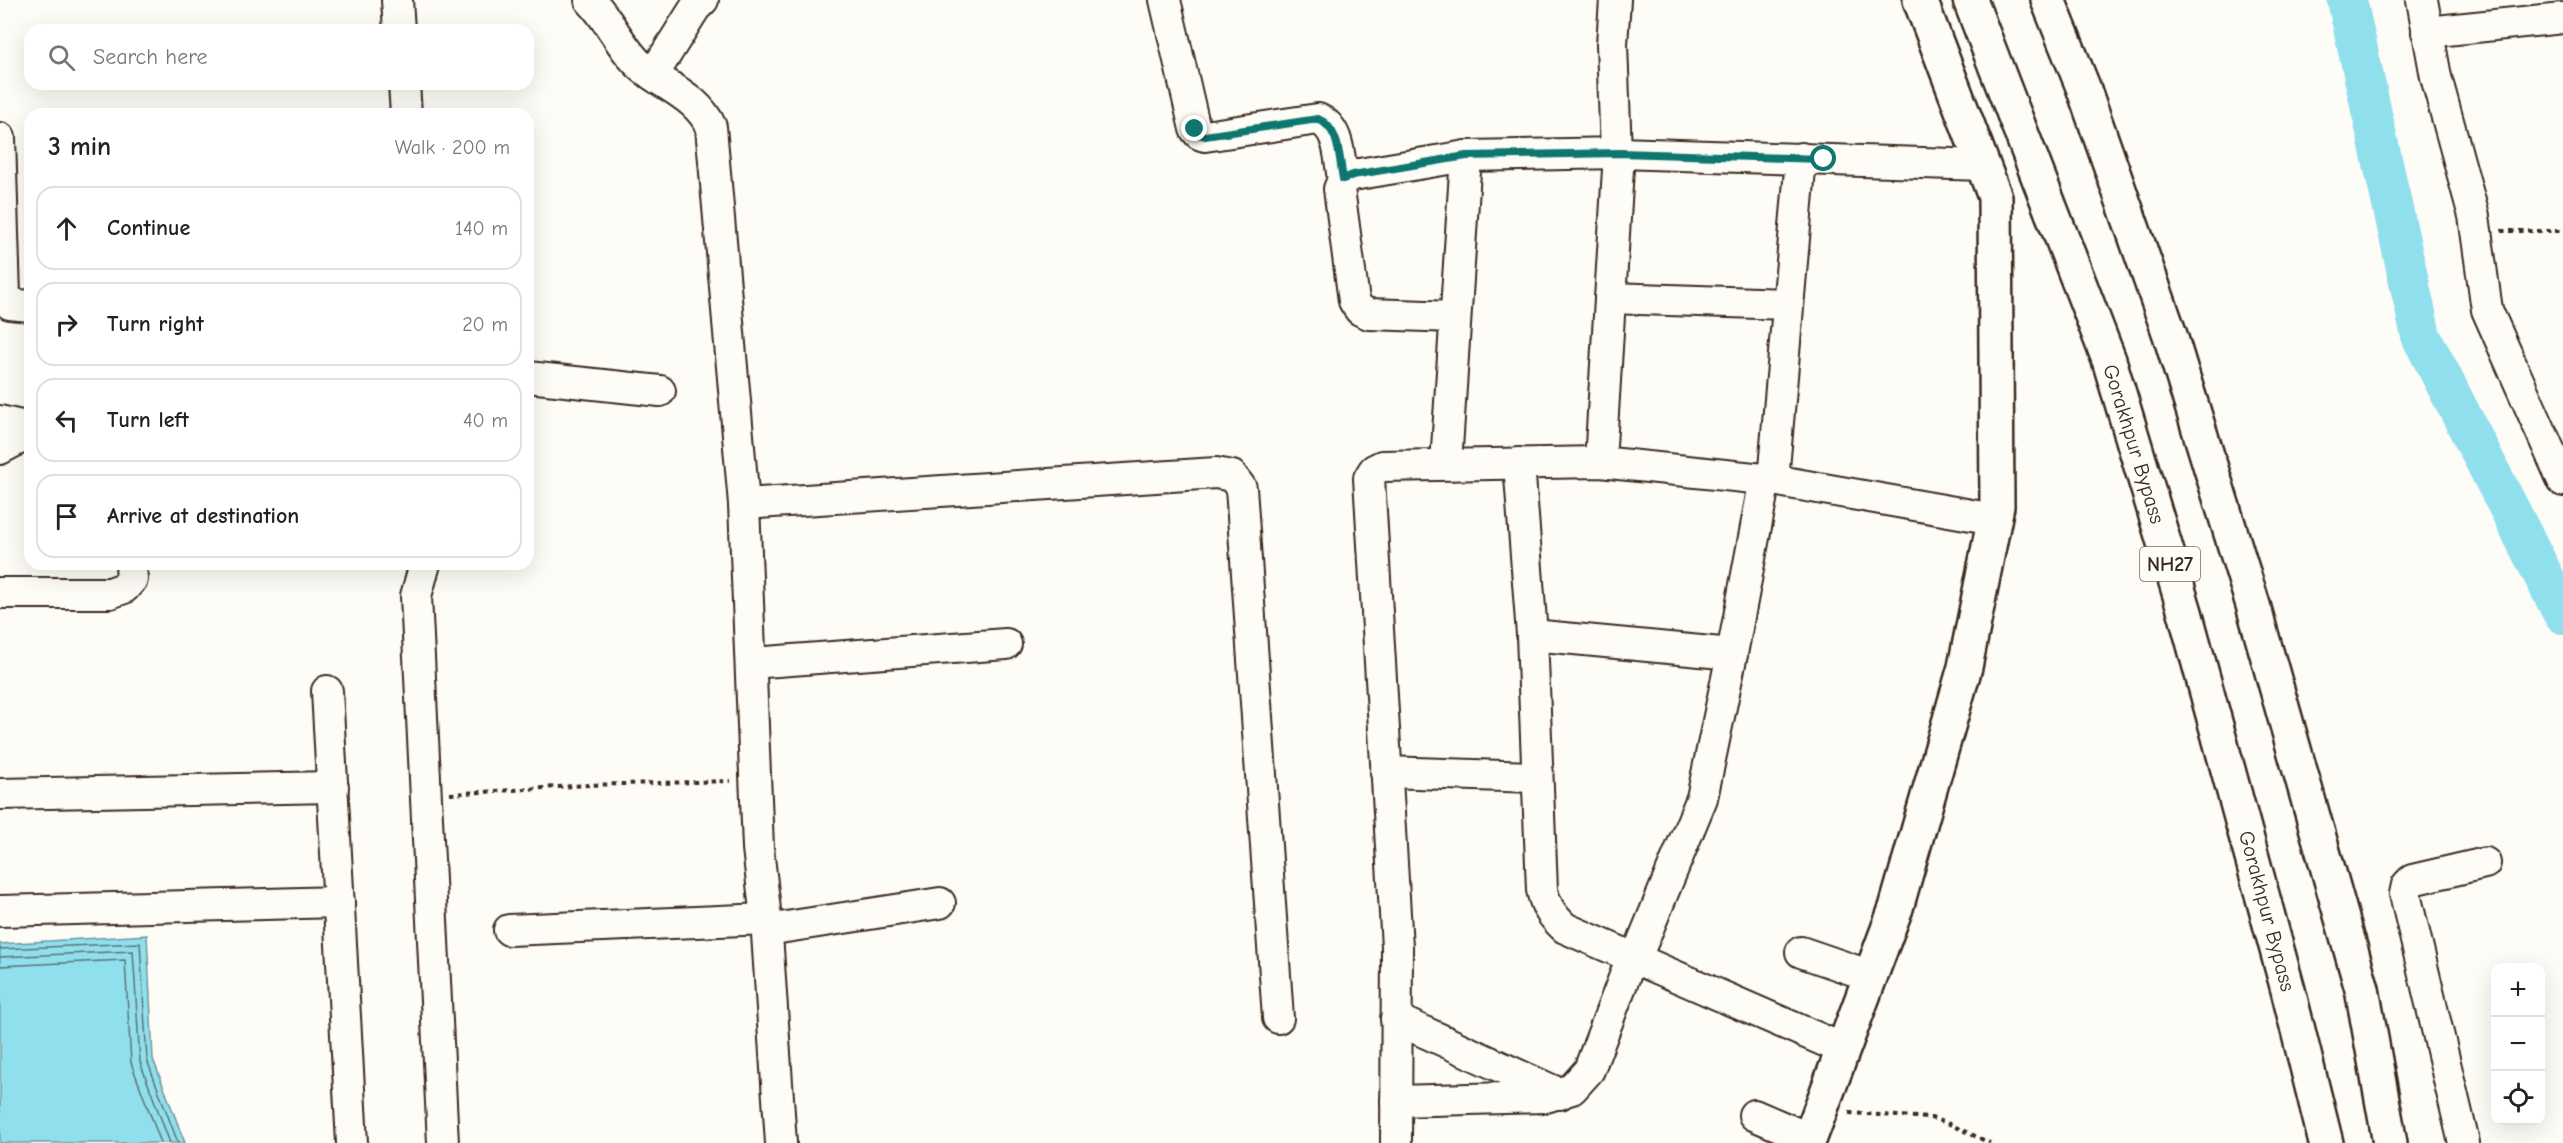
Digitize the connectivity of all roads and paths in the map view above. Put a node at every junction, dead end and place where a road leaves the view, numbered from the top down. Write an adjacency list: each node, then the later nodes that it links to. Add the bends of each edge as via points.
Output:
1 (397, 0): 11 (street)
2 (590, 0): 13 (street, via 633,58)
3 (703, 0): 13 (street)
4 (1165, 0): 21 (street, via 1199,134 1318,119 1328,123 1334,133)
5 (1615, 0): 17 (street, via 1612,44)
6 (1920, 0): 20 (main road)
7 (1970, 0): 76 (main road, Gorakhpur Bypass / NH27, via 2109,360 2185,612)
8 (2048, 0): 77 (main road, via 2083,87 2170,335 2253,605 2362,989)
9 (2422, 0): 12 (street)
10 (2563, 18): 12 (street)
11 (399, 24)
12 (2427, 32): 22 (street)
13 (653, 75): 39 (street, via 695,104 711,127)
14 (404, 90): 15 (street)
15 (406, 108)
16 (0, 138): 26 (street, via 5,296 10,304)
17 (1617, 153): 18 (street); 19 (street); 24 (street)
18 (1466, 156): 21 (street); 27 (street)
19 (1801, 158): 20 (street); 25 (street)
20 (1983, 165): 40 (main road, via 1995,197)
21 (1343, 179): 27 (street, via 1339,189 1354,301 1360,310 1369,314)
22 (2476, 231): 23 (path); 38 (street, via 2491,321)
23 (2563, 231)
24 (1610, 298): 25 (street); 34 (street)
25 (1788, 304): 37 (street)
26 (24, 305)
27 (1455, 318): 36 (street)
28 (534, 378): 29 (street)
29 (660, 391)
30 (0, 421): 31 (street)
31 (24, 429)
32 (24, 435): 33 (street)
33 (0, 449)
34 (1599, 462): 35 (street); 37 (street)
35 (1519, 463): 36 (street); 44 (street)
36 (1446, 464): 49 (street, via 1382,466 1369,478)
37 (1769, 480): 40 (street); 46 (street)
38 (2563, 481)
39 (744, 504): 47 (street); 64 (street, via 1216,473 1232,476 1241,488)
40 (1994, 519): 63 (main road, via 1965,666 1896,908)
41 (131, 570): 43 (street, via 132,579 124,588 110,593)
42 (423, 570): 54 (street, via 416,596)
43 (0, 593)
44 (1532, 635): 46 (street); 50 (street)
45 (1006, 644): 47 (street)
46 (1732, 654): 62 (street, via 1701,798)
47 (751, 663): 51 (street)
48 (327, 691): 52 (street)
49 (1386, 772): 50 (street); 65 (street, via 1397,947)
50 (1536, 777): 62 (street, via 1546,906 1565,928)
51 (755, 780): 54 (path, via 622,783); 59 (street)
52 (333, 787): 53 (street); 56 (street)
53 (0, 794)
54 (426, 796): 72 (street)
55 (2485, 862): 78 (street, via 2412,880 2405,894)
56 (339, 902): 58 (street); 71 (street)
57 (940, 903): 59 (street)
58 (0, 911)
59 (766, 924): 60 (street); 73 (street)
60 (509, 930)
61 (1801, 952): 63 (street)
62 (1634, 958): 66 (street); 67 (street, via 1589,1070 1572,1089)
63 (1871, 976): 66 (main road)
64 (1278, 1018)
65 (1396, 1019): 67 (street); 68 (street)
66 (1843, 1049): 70 (main road)
67 (1560, 1094): 68 (street, via 1504,1100)
68 (1396, 1101): 74 (street)
69 (1754, 1115): 70 (street)
70 (1813, 1131): 75 (path, via 1931,1118)
71 (352, 1143)
72 (443, 1143)
73 (781, 1143)
74 (1396, 1143)
75 (1989, 1143)
76 (2326, 1143)
77 (2390, 1143)
78 (2464, 1143)

